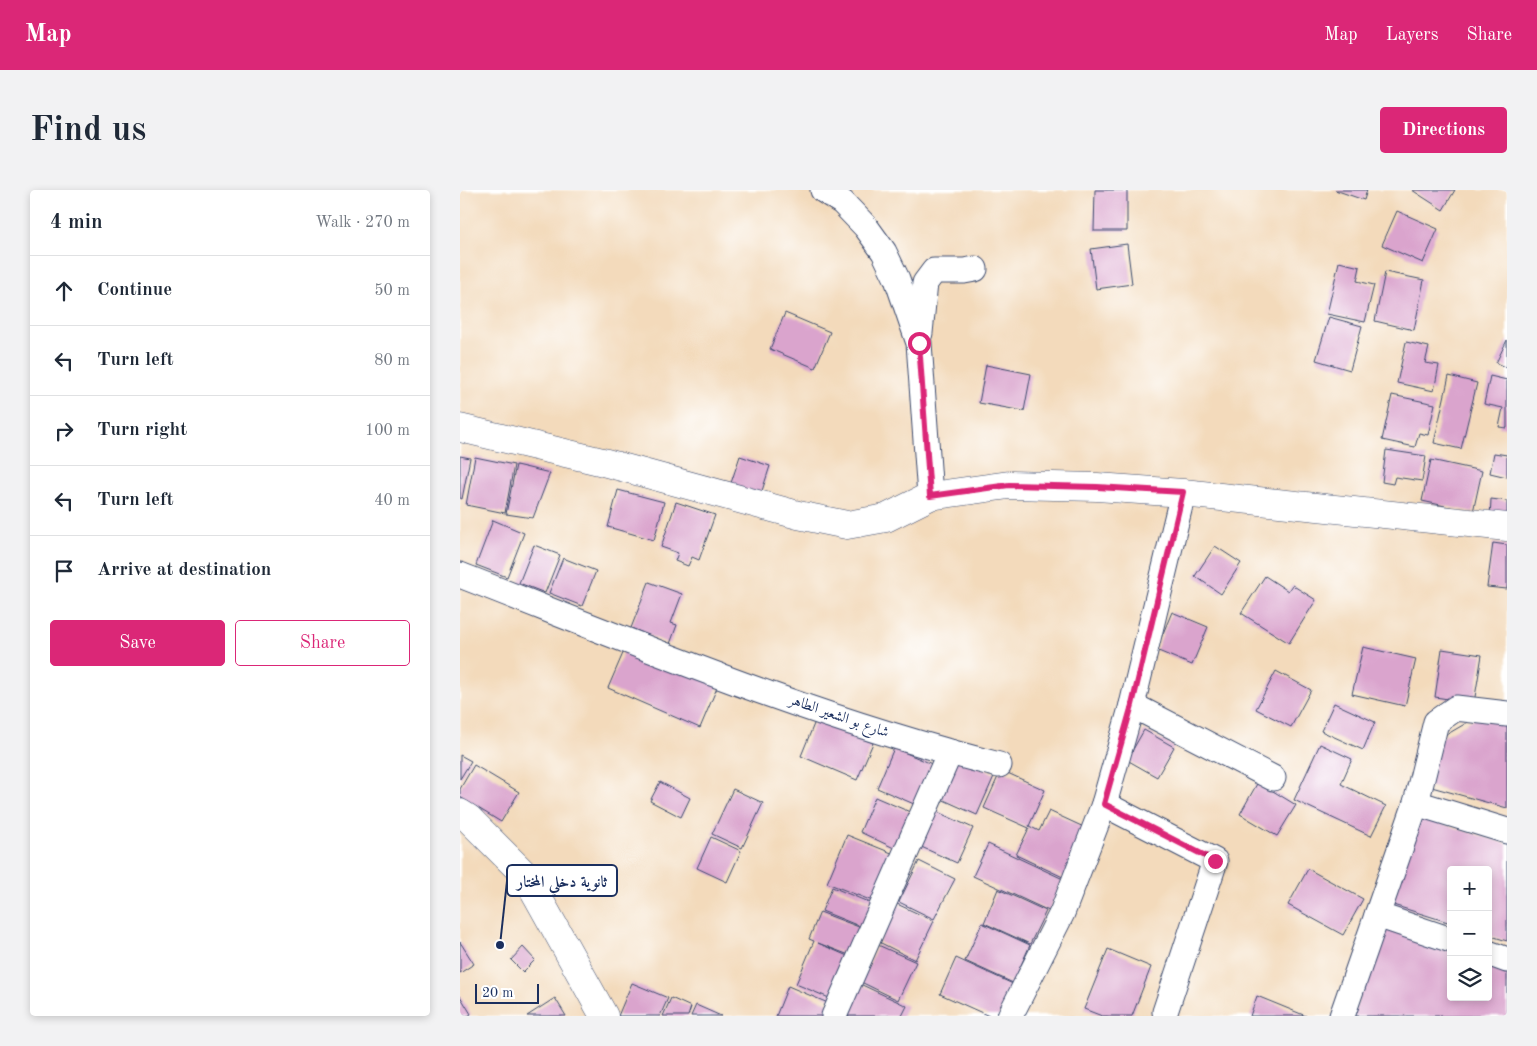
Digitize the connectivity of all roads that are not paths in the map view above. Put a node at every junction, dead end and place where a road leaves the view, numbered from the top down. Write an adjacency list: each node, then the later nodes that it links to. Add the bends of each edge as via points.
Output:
1 (822, 190): 3 (street, via 842,202 884,252 898,279)
2 (975, 268): 3 (street, via 934,271 925,283)
3 (919, 343): 6 (street)
4 (460, 428): 6 (street, via 847,525 886,518)
5 (1183, 492): 6 (street, via 1009,485); 7 (street); 9 (street)
6 (930, 496)
7 (1507, 527)
8 (460, 575): 11 (street, شارع بو الشعير الطاهر, via 735,682)
9 (1132, 705): 13 (street); 14 (street)
10 (1507, 714): 15 (street, via 1456,708 1436,722)
11 (950, 752): 12 (street, شارع بو الشعير الطاهر); 24 (street)
12 (999, 765)
13 (1273, 778)
14 (1104, 804): 22 (street, via 1215,861); 25 (street, via 1062,913)
15 (1416, 804): 17 (street); 18 (street)
16 (460, 813): 23 (street, via 526,876)
17 (1507, 831)
18 (1377, 914): 19 (street); 26 (street)
19 (1447, 939)
20 (1492, 954): 21 (street)
21 (1507, 960)
22 (1165, 1012)
23 (604, 1016)
24 (834, 1016)
25 (1010, 1016)
26 (1342, 1016)

